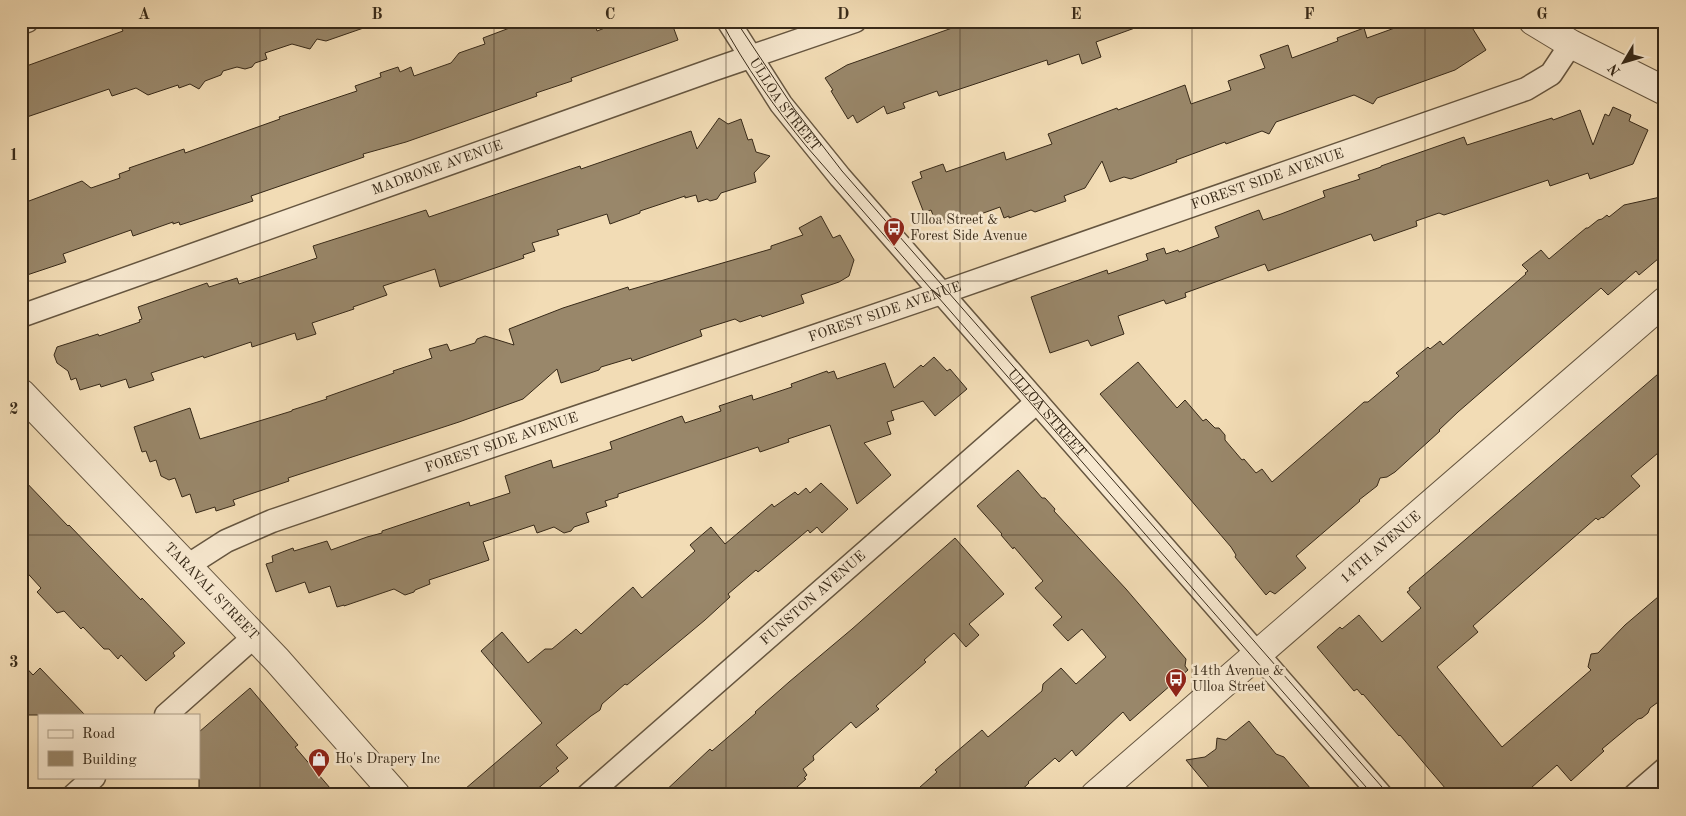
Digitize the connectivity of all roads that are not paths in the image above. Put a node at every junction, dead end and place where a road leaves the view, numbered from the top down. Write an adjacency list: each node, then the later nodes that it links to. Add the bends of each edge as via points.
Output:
1 (27, 21): 5 (street)
2 (728, 21): 7 (street, ULLOA STREET)
3 (855, 21): 7 (street, MADRONE AVENUE)
4 (1533, 21): 6 (street)
5 (21, 23)
6 (1571, 44): 8 (street); 9 (street, FOREST SIDE AVENUE, via 1551,74 1526,89)
7 (750, 58): 9 (street, ULLOA STREET, via 812,143); 11 (street, MADRONE AVENUE)
8 (1665, 91)
9 (941, 293): 13 (street, ULLOA STREET); 14 (street, FOREST SIDE AVENUE, via 272,521 226,541)
10 (1665, 301): 16 (street, 14TH AVENUE)
11 (21, 316)
12 (21, 393): 14 (street, TARAVAL STREET)
13 (1037, 402): 16 (street, ULLOA STREET); 22 (street, FUNSTON AVENUE)
14 (187, 566): 15 (street, TARAVAL STREET)
15 (255, 636): 17 (street); 21 (street, TARAVAL STREET)
16 (1258, 654): 23 (street, 14TH AVENUE); 24 (street, ULLOA STREET)
17 (167, 714)
18 (1665, 769): 25 (street)
19 (93, 778): 20 (street)
20 (74, 795)
21 (396, 795)
22 (588, 795)
23 (1095, 795)
24 (1381, 795)
25 (1635, 795)

